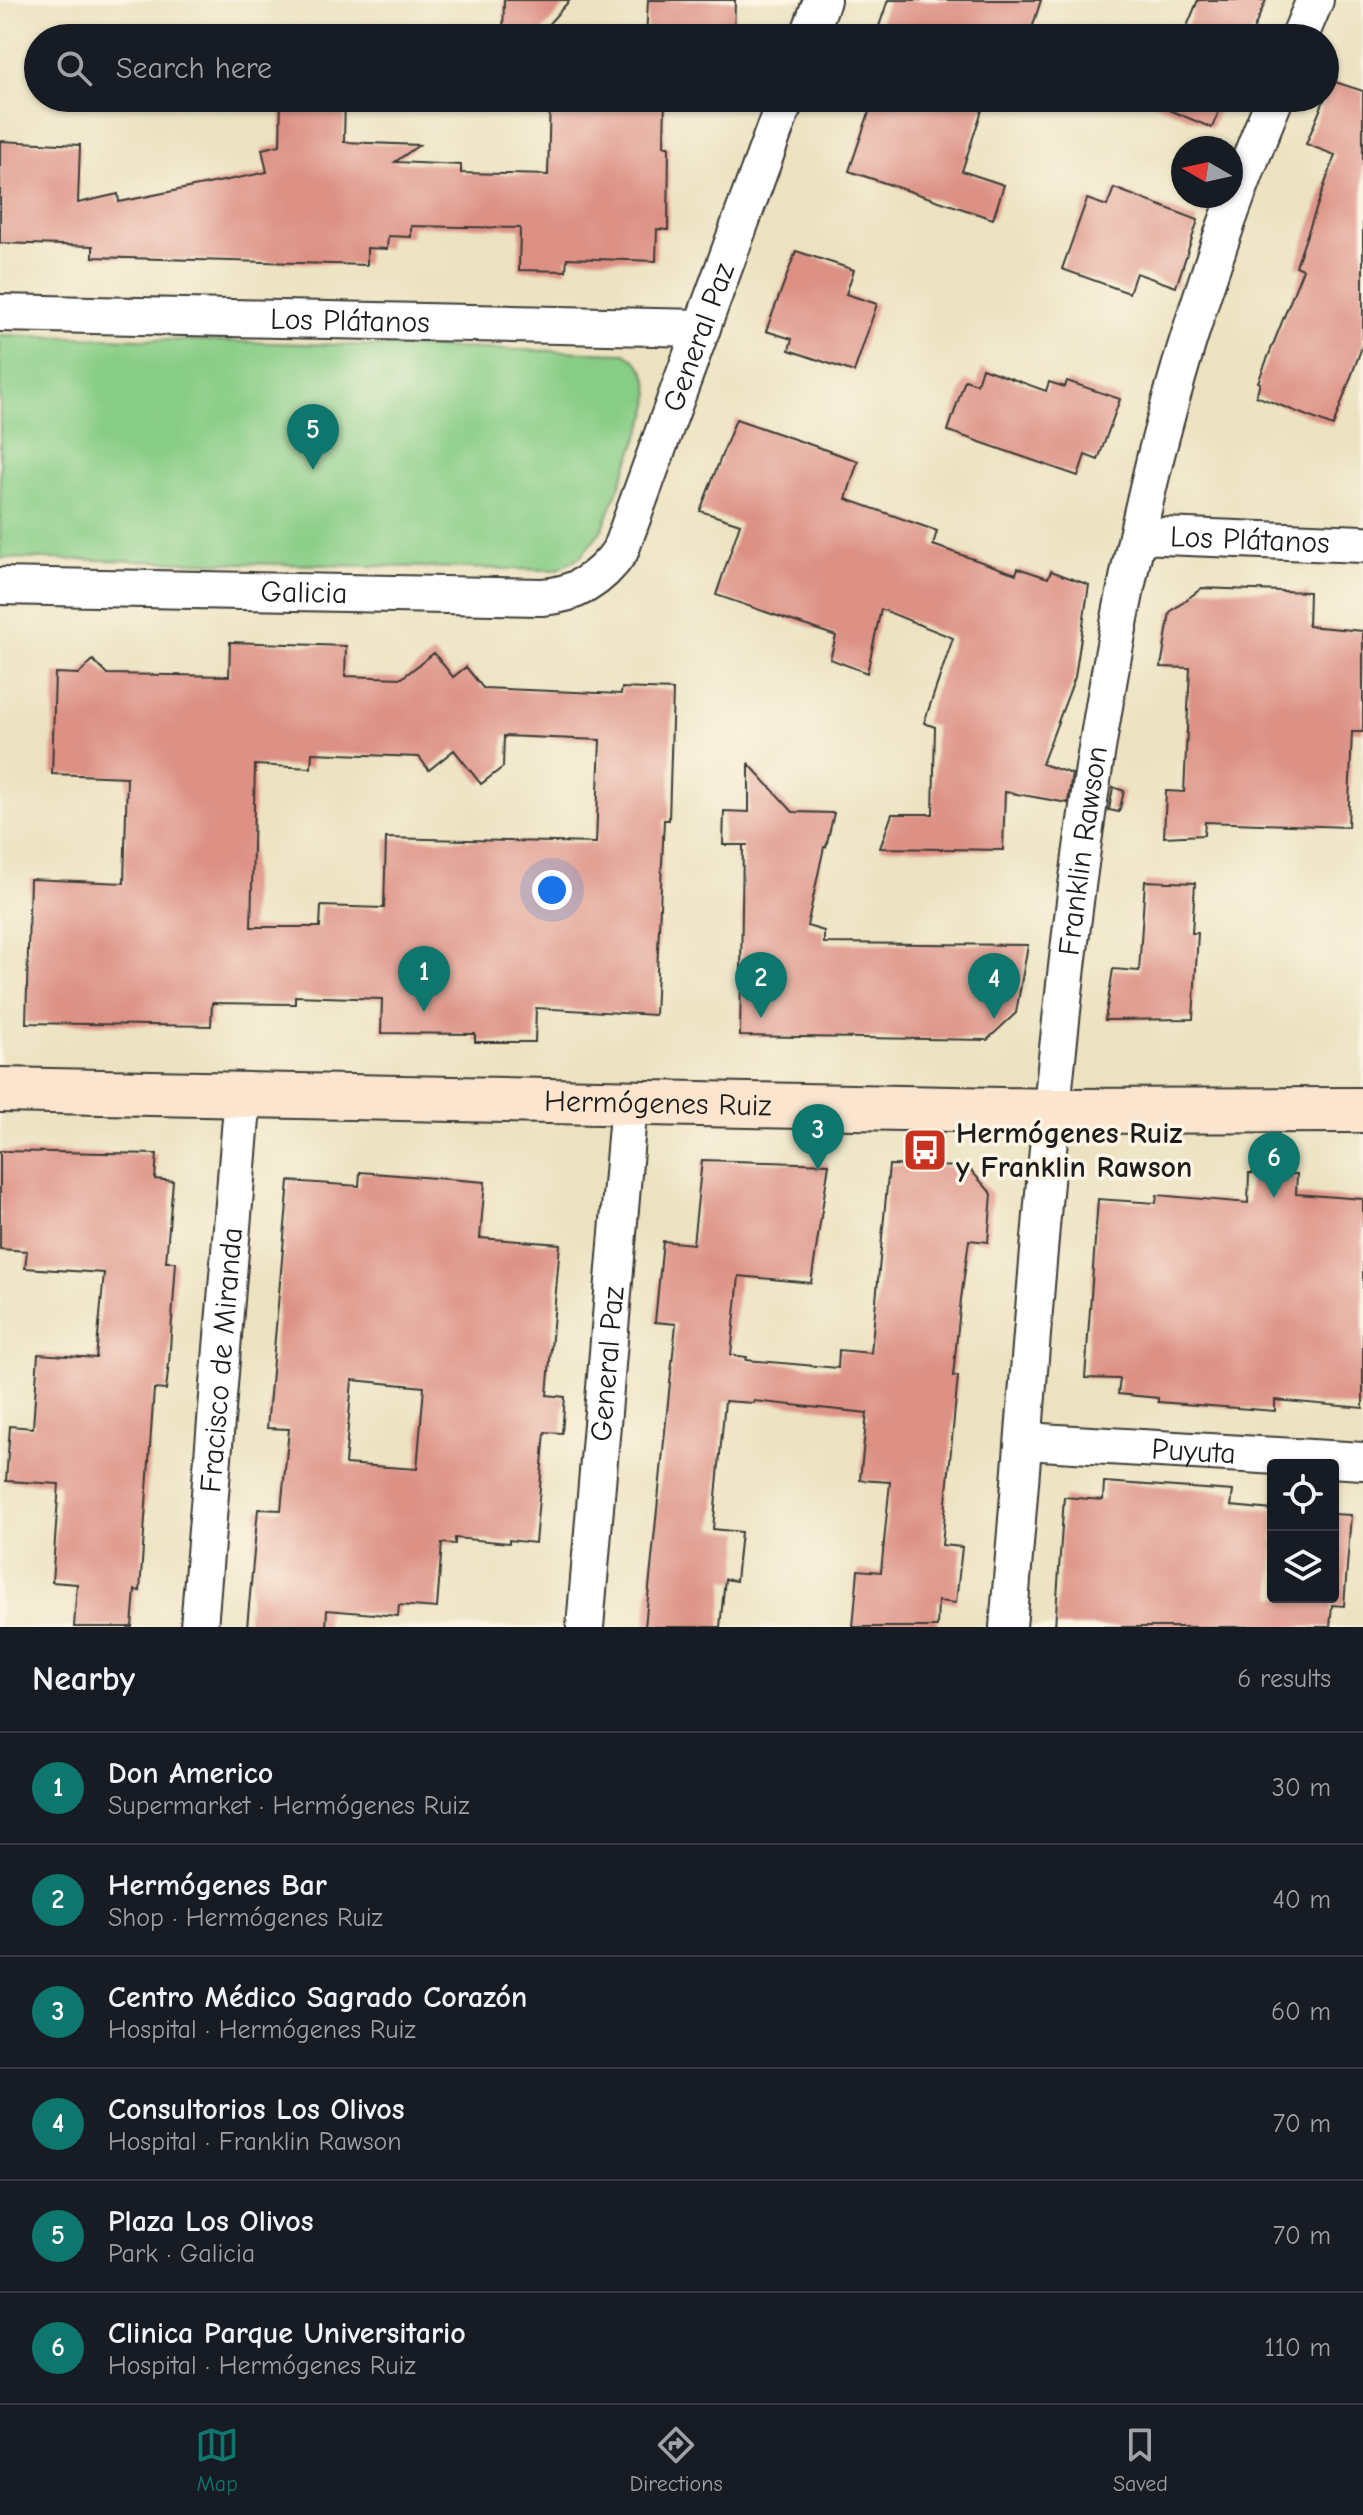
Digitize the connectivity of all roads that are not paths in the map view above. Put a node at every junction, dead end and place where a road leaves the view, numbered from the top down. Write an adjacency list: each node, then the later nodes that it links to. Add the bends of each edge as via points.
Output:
1 (822, 0): 3 (street)
2 (1315, 0): 4 (street)
3 (813, 24)
4 (1305, 24)
5 (781, 112): 8 (street, General Paz)
6 (1270, 112): 9 (street, Franklin Rawson, via 1187,347)
7 (0, 313): 8 (street, Los Plátanos)
8 (702, 328): 11 (street, General Paz, via 620,551)
9 (1138, 535): 10 (street, Los Plátanos); 17 (street, Franklin Rawson, via 1084,840)
10 (1363, 544)
11 (603, 572): 12 (street, Galicia, via 577,590 542,597)
12 (0, 586)
13 (0, 1090): 14 (street, Hermógenes Ruiz)
14 (243, 1094): 15 (street, Hermógenes Ruiz); 20 (street, Fracisco de Miranda)
15 (629, 1102): 17 (street, Hermógenes Ruiz); 21 (street, General Paz)
16 (1363, 1110): 17 (street, Hermógenes Ruiz)
17 (1054, 1111): 18 (street, Franklin Rawson)
18 (1024, 1441): 19 (street, Puyuta); 22 (street, Franklin Rawson)
19 (1363, 1461)
20 (199, 1627)
21 (585, 1627)
22 (1008, 1627)

